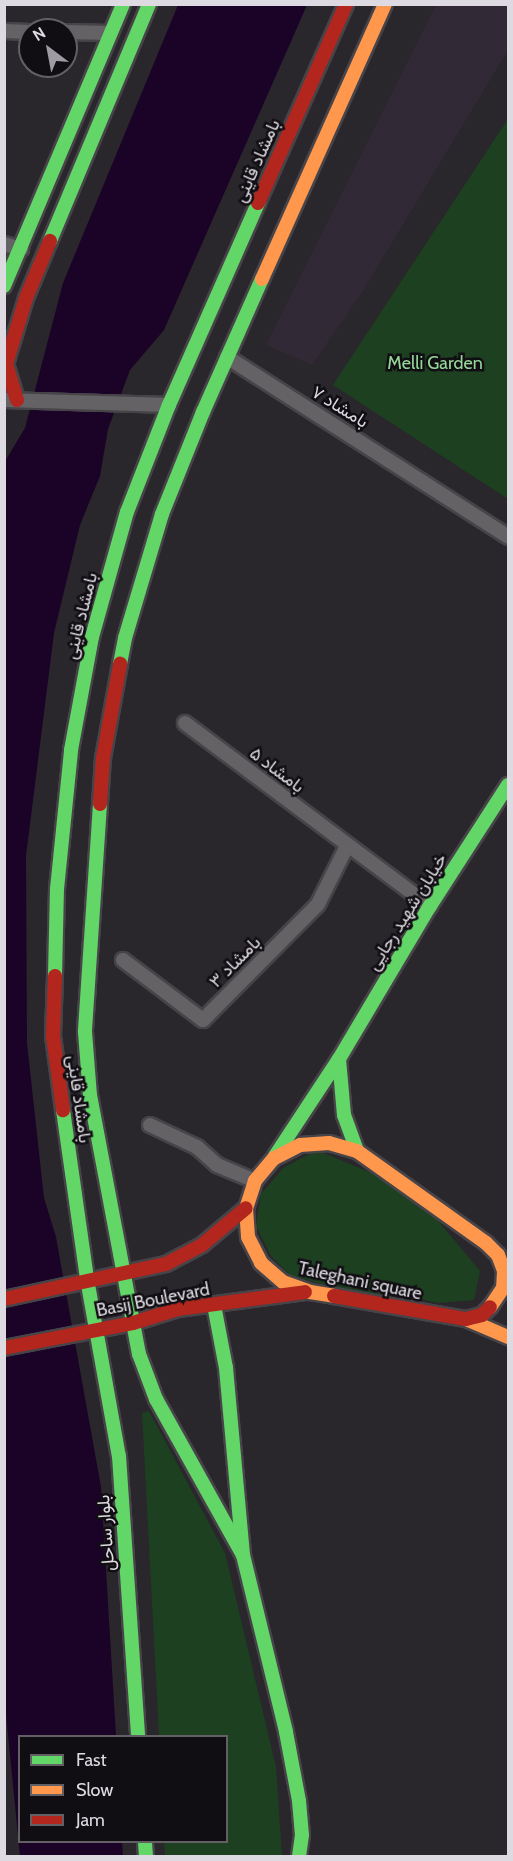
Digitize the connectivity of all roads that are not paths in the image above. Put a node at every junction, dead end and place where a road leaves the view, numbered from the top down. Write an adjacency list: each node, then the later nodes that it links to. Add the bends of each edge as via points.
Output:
1 (123, 4): 6 (main road)
2 (149, 4): 11 (main road, via 26,298 6,364)
3 (346, 4): 12 (main road, بامشاد قاینی)
4 (385, 4): 10 (main road, بامشاد قاینی)
5 (78, 32): 6 (street)
6 (110, 33): 8 (main road)
7 (4, 244): 8 (street)
8 (21, 249): 9 (main road)
9 (4, 286)
10 (227, 357): 13 (street, بامشاد ۷); 20 (main road, بامشاد قاینی, via 162,514 125,638 103,758 85,1032)
11 (10, 400): 12 (street)
12 (169, 405): 21 (main road, بامشاد قاینی, via 127,512 92,637 71,750 57,900 53,1036)
13 (508, 537)
14 (185, 723): 16 (street, بامشاد ۵)
15 (508, 786): 17 (main road, خیابان شهید رجایی)
16 (347, 846): 17 (street, بامشاد ۵); 18 (street, بامشاد ۳, via 318,904 202,1020)
17 (430, 906): 19 (main road, خیابان شهید رجایی)
18 (123, 960)
19 (339, 1059): 23 (main road, via 344,1116); 24 (main road, خیابان شهید رجایی)
20 (90, 1095): 21 (main road); 28 (main road, بامشاد قاینی)
21 (60, 1098): 29 (main road, بامشاد قاینی)
22 (150, 1125): 25 (street, via 197,1147 217,1165)
23 (357, 1152): 24 (main road, Taleghani square, via 329,1143 300,1145); 27 (main road, Taleghani square)
24 (274, 1158): 25 (main road, Taleghani square)
25 (255, 1181): 26 (main road, Taleghani square)
26 (246, 1208): 28 (main road, Basij Boulevard, via 202,1245 166,1264); 30 (main road, Taleghani square, via 248,1237 261,1263 283,1282)
27 (503, 1259): 33 (main road, Taleghani square, via 503,1288 495,1303 482,1315)
28 (123, 1271): 29 (main road, Basij Boulevard); 34 (main road, بامشاد قاینی)
29 (87, 1279): 31 (main road, Basij Boulevard); 35 (main road, بامشاد قاینی)
30 (310, 1292): 32 (main road, Basij Boulevard); 33 (main road, Taleghani square)
31 (4, 1299)
32 (214, 1305): 34 (main road, Basij Boulevard, via 178,1309); 38 (main road, via 226,1368)
33 (466, 1319): 36 (main road)
34 (133, 1323): 35 (main road, Basij Boulevard); 38 (main road, via 139,1354 156,1399)
35 (98, 1329): 37 (main road, Basij Boulevard); 39 (main road, بلوار ساحل, via 119,1456)
36 (508, 1337)
37 (4, 1348)
38 (243, 1555): 40 (main road, via 299,1801)
39 (138, 1735)
40 (299, 1857)

